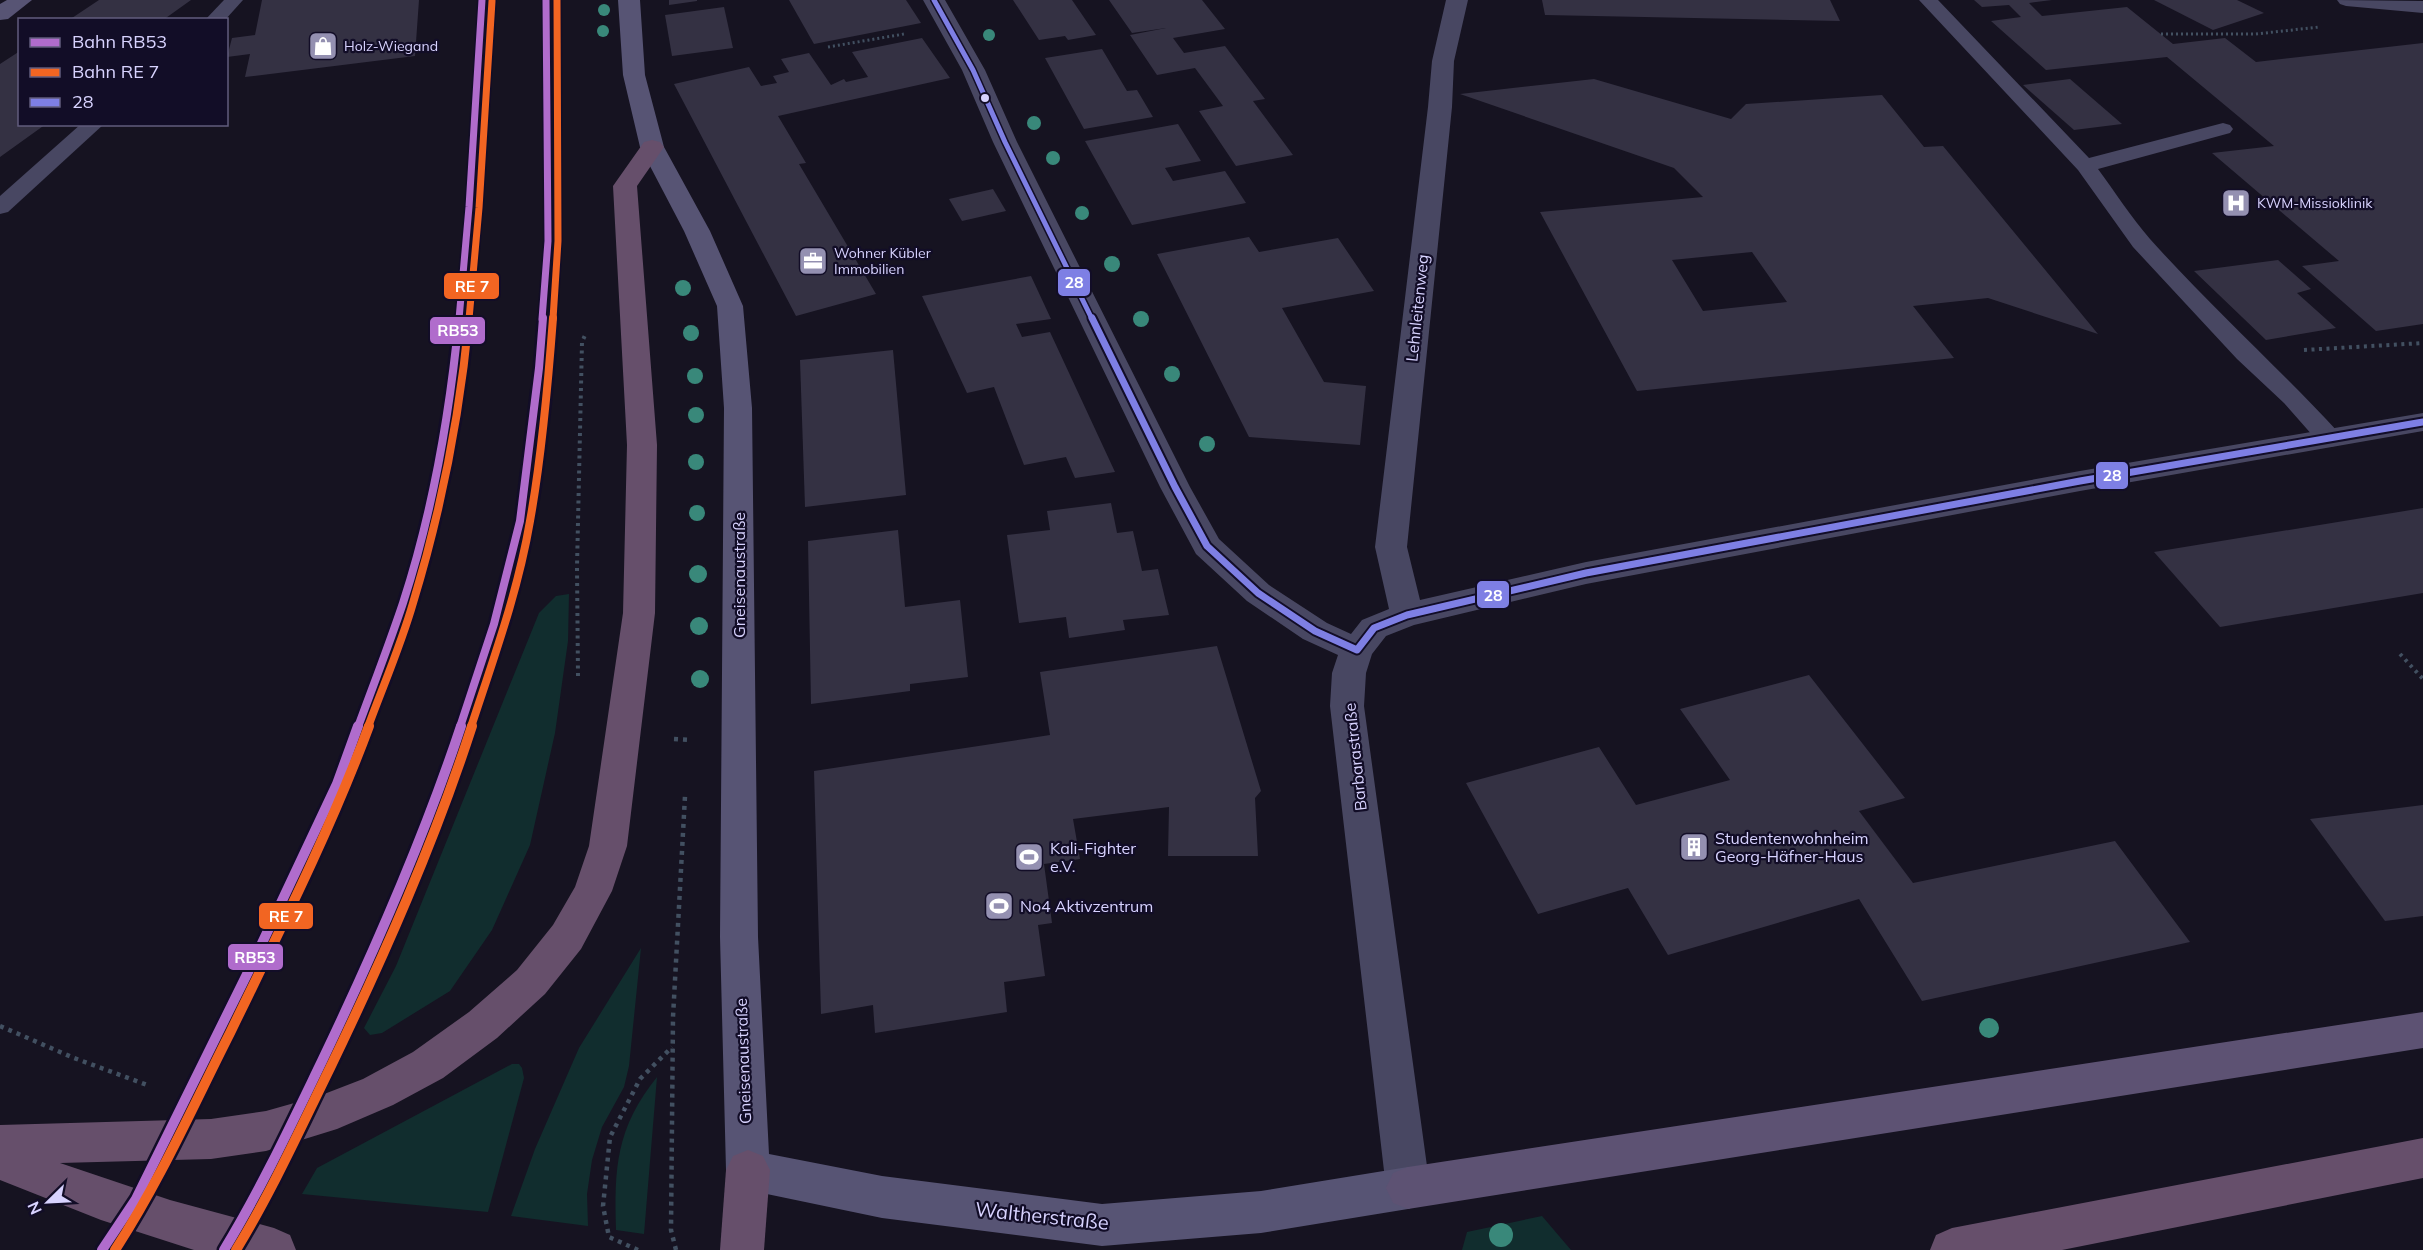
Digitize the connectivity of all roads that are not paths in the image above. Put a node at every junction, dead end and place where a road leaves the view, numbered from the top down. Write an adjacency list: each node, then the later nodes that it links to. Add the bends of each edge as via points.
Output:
1 (21, 0): 9 (street)
2 (234, 0): 10 (lane)
3 (629, 0): 13 (street, Gneisenaustraße, via 634,75)
4 (934, 0): 19 (street, via 976,77 1175,488 1207,546 1258,593 1315,631)
5 (1457, 0): 18 (street, Lehnleitenweg, via 1443,61 1391,548)
6 (1928, 0): 14 (lane)
7 (2346, 0): 8 (lane)
8 (2423, 7)
9 (0, 14)
10 (216, 18)
11 (92, 126): 15 (lane)
12 (2223, 129): 14 (lane)
13 (652, 147): 21 (highway, via 625,186 642,445 639,613 608,846 593,891 567,937 531,982 483,1025 428,1065 378,1092 322,1115 266,1131 211,1139); 24 (street, Gneisenaustraße, via 697,231 730,306 738,408 739,937)
14 (2085, 166): 17 (lane, via 2141,242)
15 (0, 207)
16 (2423, 422): 17 (street)
17 (2330, 440): 18 (street, via 2080,481 1598,571)
18 (1407, 615): 19 (street, via 1374,628)
19 (1357, 650): 25 (street, Barbarastraße, via 1349,674 1347,706)
20 (2423, 1030): 25 (main road)
21 (0, 1145)
22 (2423, 1158): 28 (highway)
23 (0, 1159): 26 (highway, via 57,1183 218,1236)
24 (748, 1170): 25 (street, Waltherstraße, via 882,1197 1102,1225 1261,1212); 27 (highway)
25 (1408, 1188)
26 (274, 1250)
27 (742, 1250)
28 (1952, 1250)

